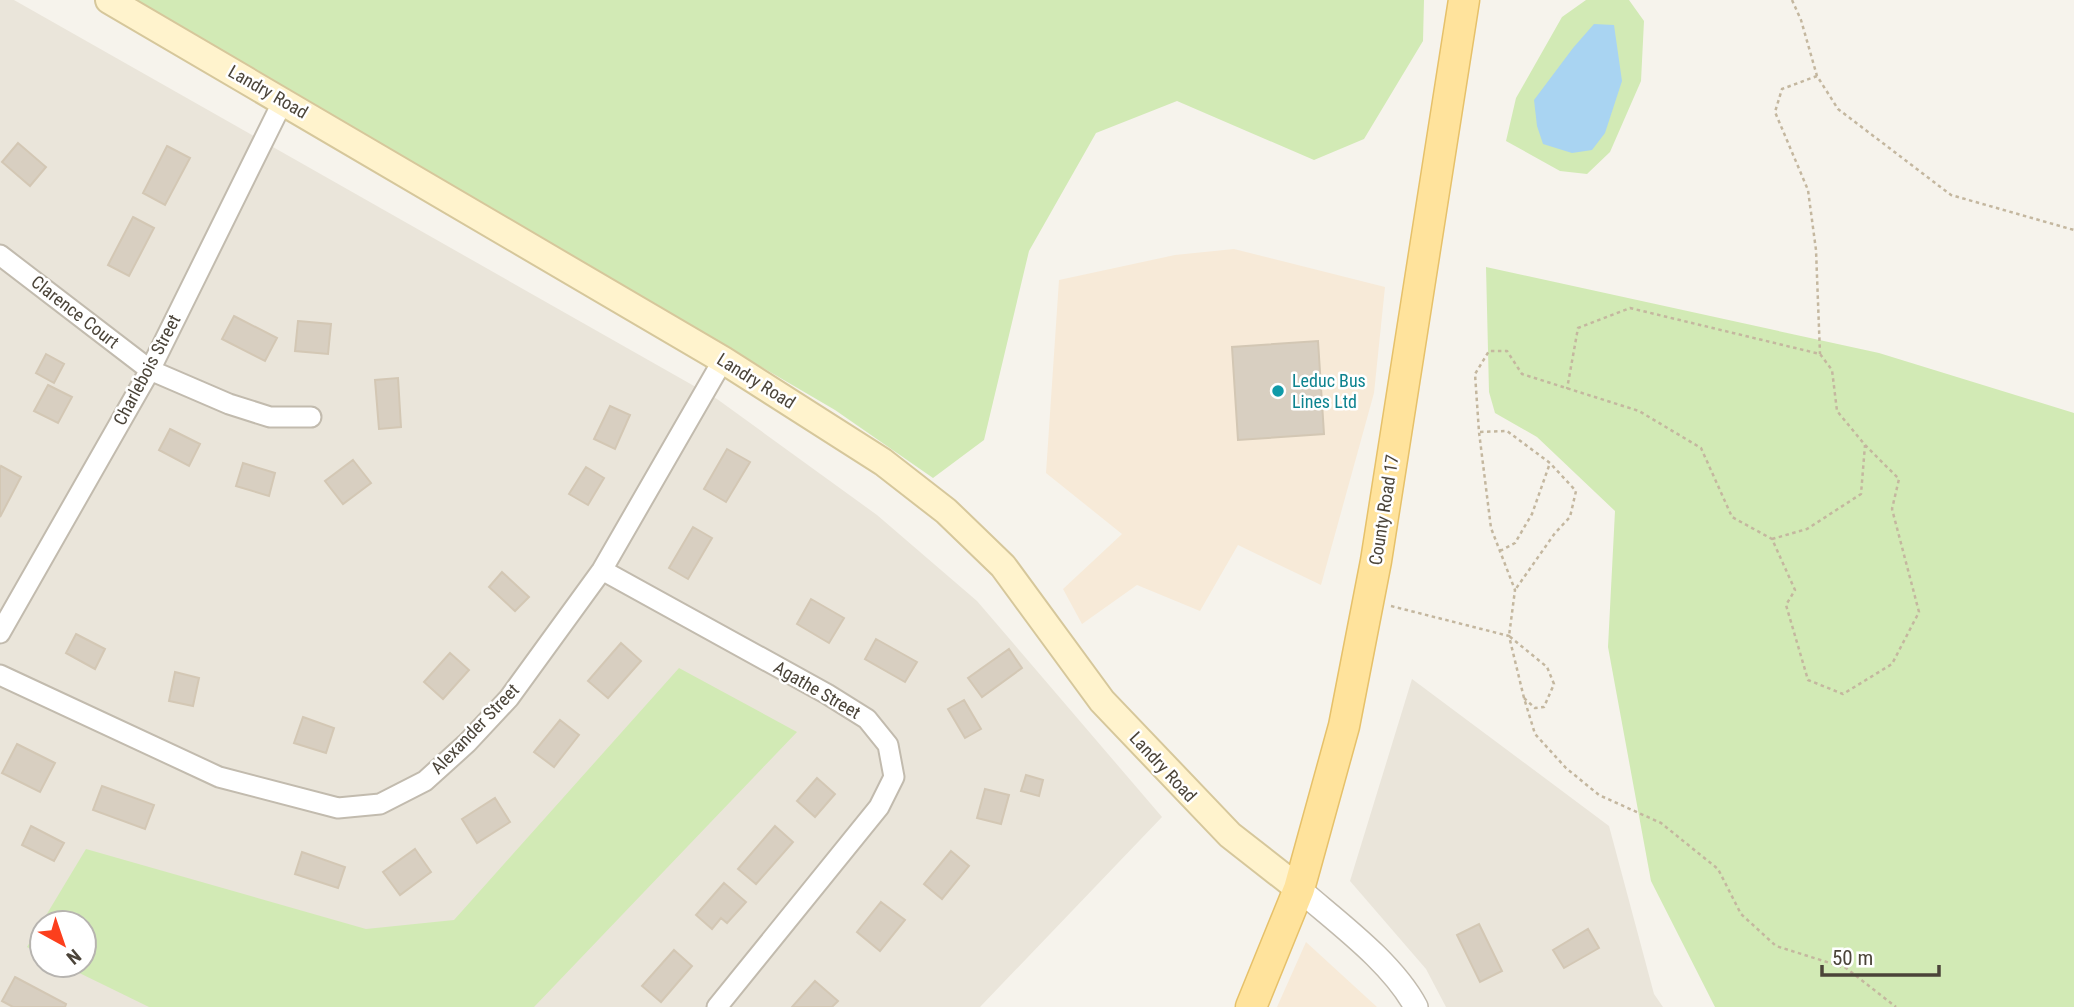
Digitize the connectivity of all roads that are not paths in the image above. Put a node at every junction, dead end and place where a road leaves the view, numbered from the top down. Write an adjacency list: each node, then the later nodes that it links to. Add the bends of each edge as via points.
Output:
1 (109, 0): 3 (main road, Landry Road)
2 (1464, 0): 11 (main road, County Road 17, via 1369,600 1344,726)
3 (282, 101): 5 (main road, Landry Road); 6 (street, Charlebois Street)
4 (0, 255): 6 (street, Clarence Court)
5 (723, 360): 8 (street, Alexander Street); 11 (main road, Landry Road, via 883,462 946,511 1003,566 1111,711 1230,835)
6 (149, 370): 7 (street, Clarence Court, via 270,417); 9 (street, Charlebois Street)
7 (311, 417)
8 (602, 570): 10 (street, Alexander Street, via 509,698 467,743 425,781 380,804 338,808 219,777); 12 (street, Agathe Street, via 827,694 867,719 888,745 894,777 879,807)
9 (0, 633)
10 (0, 675)
11 (1299, 889): 13 (main road, County Road 17); 14 (street, via 1372,952)
12 (721, 1006)
13 (1251, 1007)
14 (1416, 1007)

